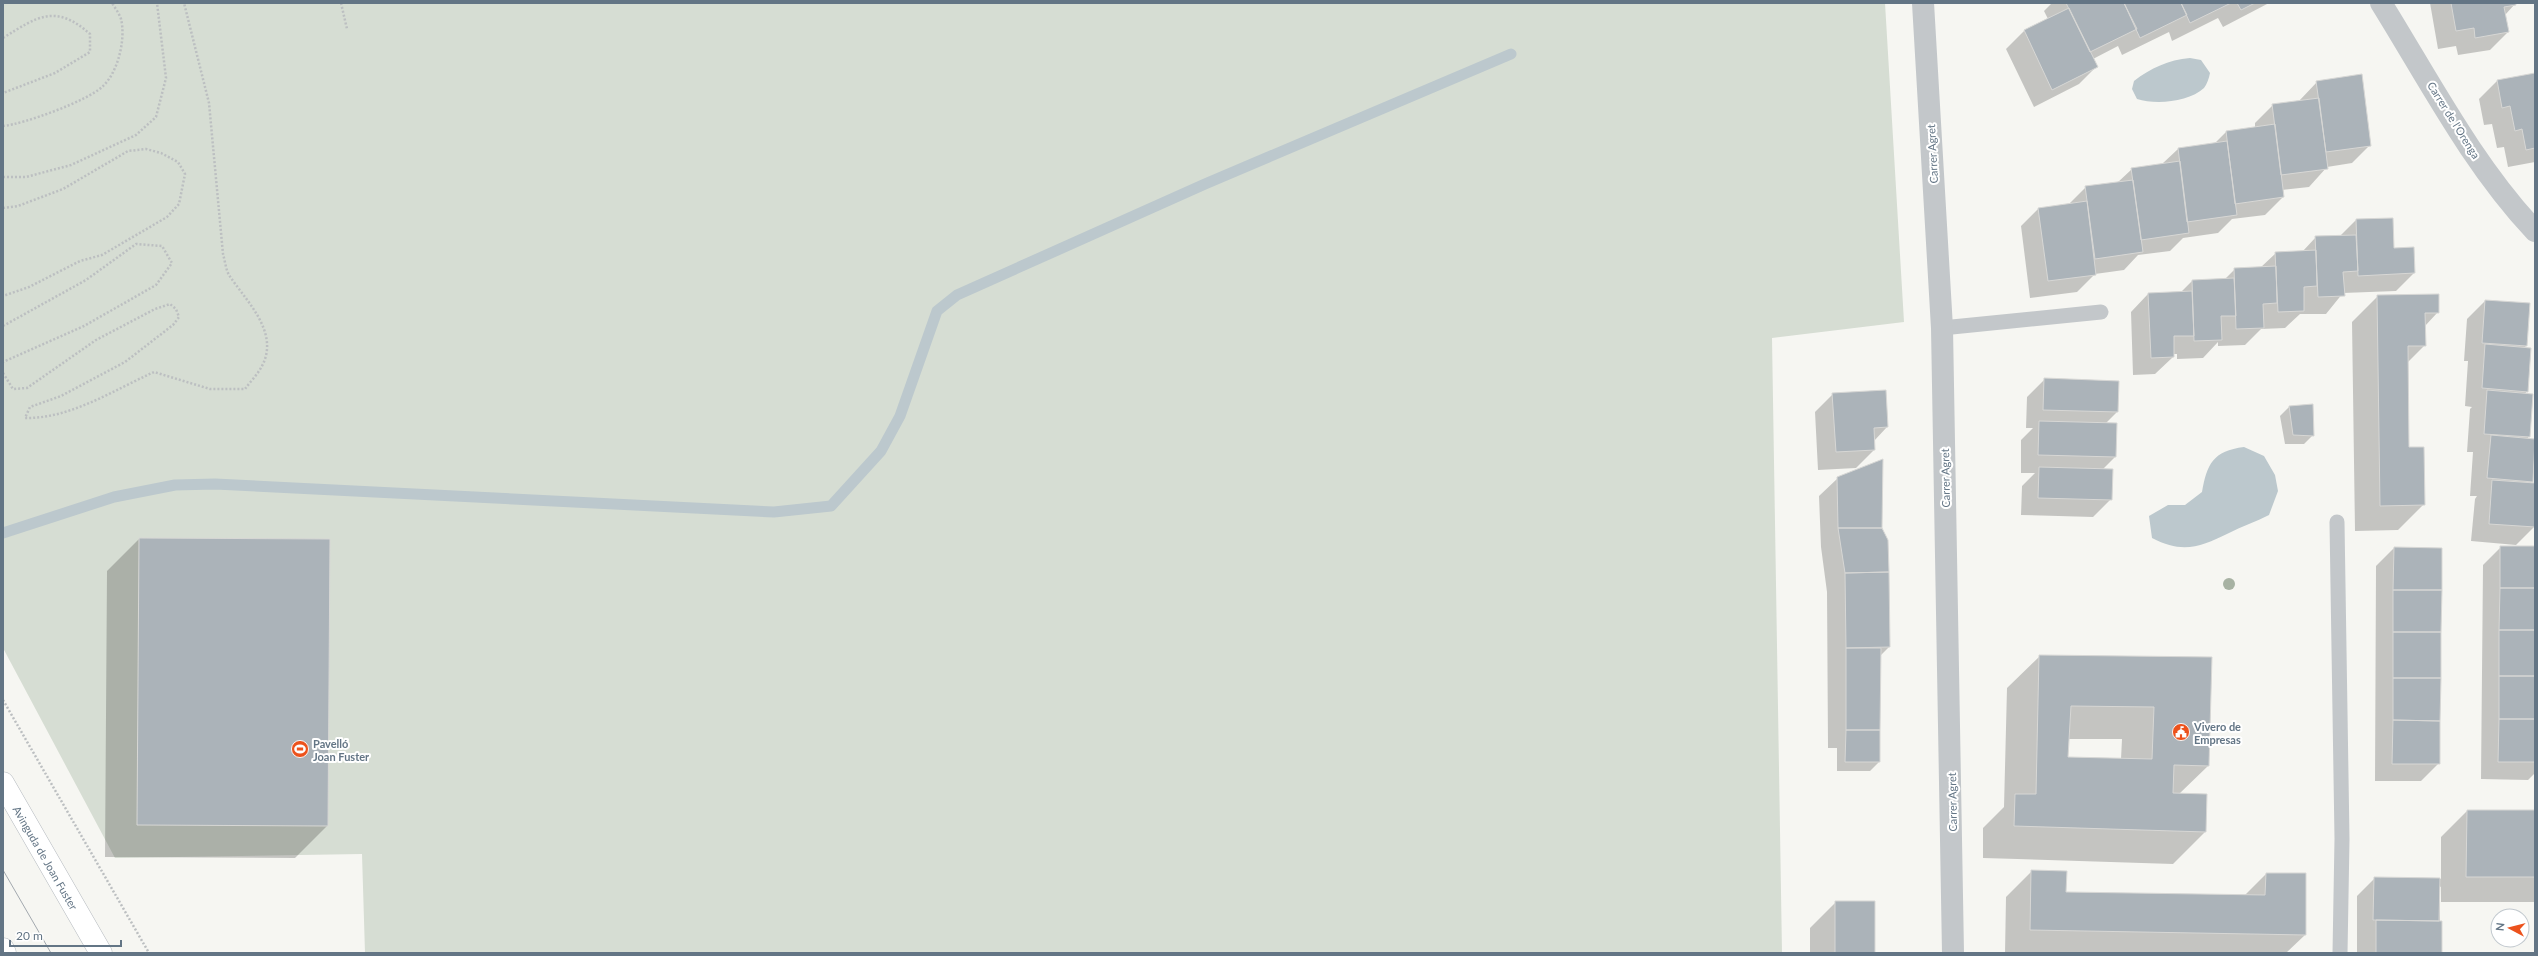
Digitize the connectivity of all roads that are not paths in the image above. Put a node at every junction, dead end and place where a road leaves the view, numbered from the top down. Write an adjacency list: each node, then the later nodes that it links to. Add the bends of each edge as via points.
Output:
1 (1922, 3): 5 (street, Carrer Agret)
2 (2381, 3): 3 (street, Carrer de l'Orenga, via 2487,174)
3 (2535, 231)
4 (2101, 312): 5 (lane)
5 (1942, 328): 11 (street, Carrer Agret)
6 (2337, 522): 12 (lane, via 2342,839)
7 (3, 783): 10 (main road, Avinguda de Joan Fuster)
8 (3, 949): 9 (main road)
9 (6, 953)
10 (101, 953)
11 (1953, 953)
12 (2340, 953)

